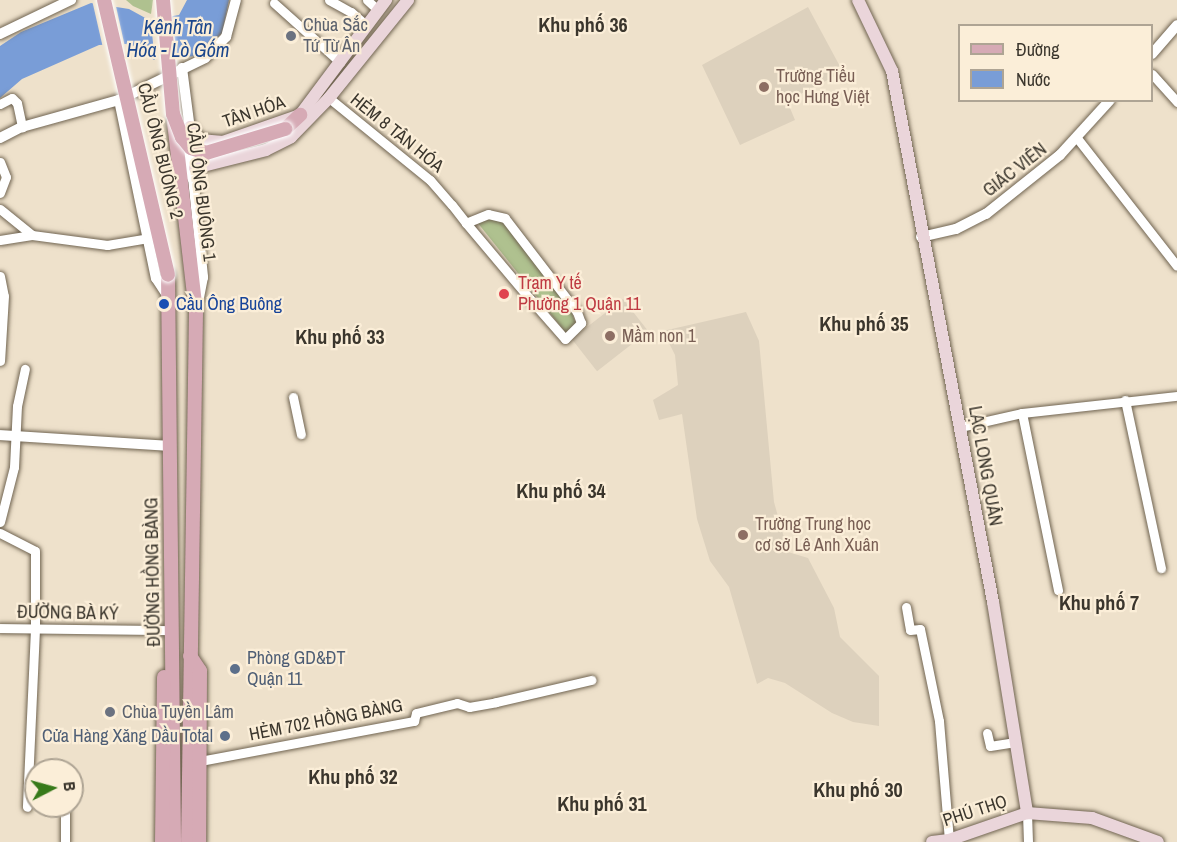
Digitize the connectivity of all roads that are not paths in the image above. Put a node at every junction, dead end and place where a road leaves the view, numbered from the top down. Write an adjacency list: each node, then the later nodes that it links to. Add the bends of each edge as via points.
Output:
1 (70, 0): 13 (street)
2 (104, 0): 38 (main road, CẦU ÔNG BUÔNG 2, bridge)
3 (163, 0): 24 (main road, CẦU ÔNG BUÔNG 1, bridge)
4 (236, 0): 16 (street, via 233,20 217,48)
5 (329, 0): 12 (street)
6 (367, 0): 10 (street)
7 (408, 0): 18 (main road, TÂN HÓA)
8 (858, 0): 34 (main road, LẠC LONG QUÂN, via 892,71)
9 (274, 3): 15 (street)
10 (382, 5): 12 (main road, TÂN HÓA)
11 (1177, 25): 14 (street)
12 (367, 26): 15 (main road, TÂN HÓA)
13 (0, 34)
14 (1153, 53)
15 (340, 62): 23 (main road, TÂN HÓA)
16 (182, 68): 19 (street); 24 (street, ĐƯỜNG HỒNG BÀNG)
17 (1153, 75): 21 (street)
18 (329, 98): 29 (main road, TÂN HÓA, via 304,125 280,142); 32 (street, HẺM 8 TÂN HÓA, via 430,180)
19 (118, 100): 25 (street); 35 (street, ĐƯỜNG HỒNG BÀNG)
20 (1108, 102): 27 (street, GIÁC VIÊN)
21 (1177, 102)
22 (0, 104): 25 (street, via 12,98 17,103)
23 (300, 115): 24 (main road, TÂN HÓA, via 223,142 200,140); 24 (main road, bridge, via 285,129 206,153 191,148 182,137)
24 (183, 119): 29 (street, ĐƯỜNG HỒNG BÀNG); 40 (main road, CẦU ÔNG BUÔNG 1, bridge)
25 (22, 127): 26 (street)
26 (0, 138)
27 (1077, 138): 34 (street, GIÁC VIÊN, via 1039,174 978,219); 37 (street)
28 (0, 162): 30 (street, via 6,177)
29 (194, 173): 42 (street, ĐƯỜNG HỒNG BÀNG, via 203,277)
30 (0, 194)
31 (0, 209): 33 (street)
32 (466, 223): 32 (street, HẺM 8 TÂN HÓA, via 538,306 566,339 581,323 577,312 505,218 488,214)
33 (32, 235): 35 (street, via 107,245); 36 (street)
34 (921, 237): 49 (main road, LẠC LONG QUÂN)
35 (149, 238): 41 (street, ĐƯỜNG HỒNG BÀNG, via 156,278)
36 (0, 240)
37 (1177, 266)
38 (168, 275): 41 (main road, ĐƯỜNG HỒNG BÀNG)
39 (0, 276): 43 (street, via 4,296)
40 (194, 281): 42 (main road, ĐƯỜNG HỒNG BÀNG)
41 (169, 298): 53 (main road, ĐƯỜNG HỒNG BÀNG)
42 (196, 312): 63 (main road, ĐƯỜNG HỒNG BÀNG)
43 (0, 361)
44 (25, 369): 52 (street)
45 (1177, 396): 47 (street)
46 (293, 397): 50 (street)
47 (1125, 400): 48 (street); 56 (street)
48 (1022, 413): 49 (street); 57 (street)
49 (960, 427): 66 (main road, LẠC LONG QUÂN)
50 (301, 434)
51 (0, 435): 52 (street)
52 (14, 439): 53 (street); 54 (street, via 14,467)
53 (170, 446): 61 (main road, ĐƯỜNG HỒNG BÀNG)
54 (0, 522)
55 (0, 532): 60 (street, via 35,551)
56 (1161, 568)
57 (1058, 590)
58 (906, 607): 71 (street, via 910,630 920,629 939,721)
59 (0, 628): 60 (street, ĐƯỜNG BÀ KÝ)
60 (35, 629): 61 (street, ĐƯỜNG BÀ KÝ); 67 (street)
61 (172, 630): 62 (main road, ĐƯỜNG HỒNG BÀNG)
62 (172, 656): 73 (main road, ĐƯỜNG HỒNG BÀNG, via 164,669); 74 (main road)
63 (190, 656): 68 (main road, ĐƯỜNG HỒNG BÀNG, via 200,671); 75 (main road)
64 (591, 680): 68 (street, HẺM 702 HỒNG BÀNG, via 469,707 457,703 416,713 414,721)
65 (987, 734): 66 (street, via 990,746)
66 (1014, 742): 69 (main road, LẠC LONG QUÂN)
67 (29, 758)
68 (200, 761): 76 (main road, ĐƯỜNG HỒNG BÀNG)
69 (1028, 813): 71 (main road, PHÚ THỌ); 78 (street); 79 (main road, via 1092,818)
70 (65, 818): 72 (street)
71 (949, 841): 77 (main road, PHÚ THỌ)
72 (65, 842)
73 (162, 842)
74 (174, 842)
75 (188, 842)
76 (199, 842)
77 (932, 842)
78 (1028, 842)
79 (1158, 842)

